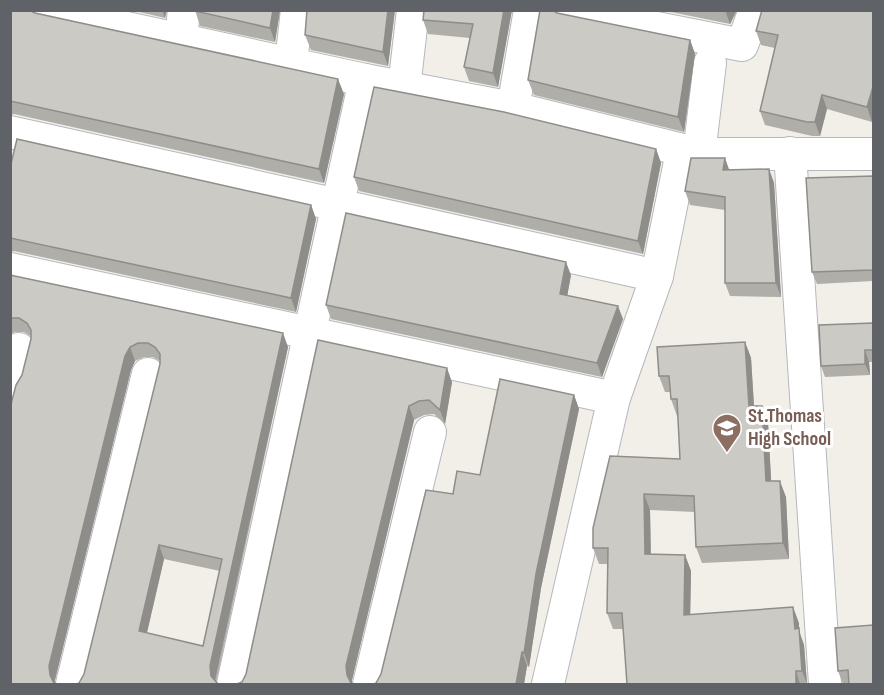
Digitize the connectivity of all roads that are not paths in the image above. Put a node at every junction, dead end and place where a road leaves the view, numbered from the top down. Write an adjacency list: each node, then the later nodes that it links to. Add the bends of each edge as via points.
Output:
1 (44, 10): 7 (street)
2 (297, 10): 9 (street)
3 (413, 10): 12 (street)
4 (530, 10): 13 (street)
5 (566, 10): 6 (street, via 732,45 742,45)
6 (755, 10)
7 (105, 16): 8 (street)
8 (182, 25): 9 (street)
9 (291, 63): 11 (street)
10 (710, 63): 15 (street)
11 (365, 80): 12 (street); 18 (street)
12 (404, 88): 13 (street)
13 (513, 108): 15 (street)
14 (10, 132): 18 (street)
15 (690, 153): 16 (street); 20 (street)
16 (790, 153): 17 (street); 31 (street)
17 (873, 154)
18 (337, 204): 20 (street); 21 (street)
19 (10, 269): 21 (street)
20 (657, 276): 25 (street)
21 (311, 333): 25 (street); 28 (street)
22 (19, 349): 24 (street)
23 (148, 374): 27 (street)
24 (10, 385)
25 (614, 398): 30 (street)
26 (430, 432): 29 (street)
27 (72, 684)
28 (233, 684)
29 (369, 684)
30 (548, 684)
31 (825, 684)

